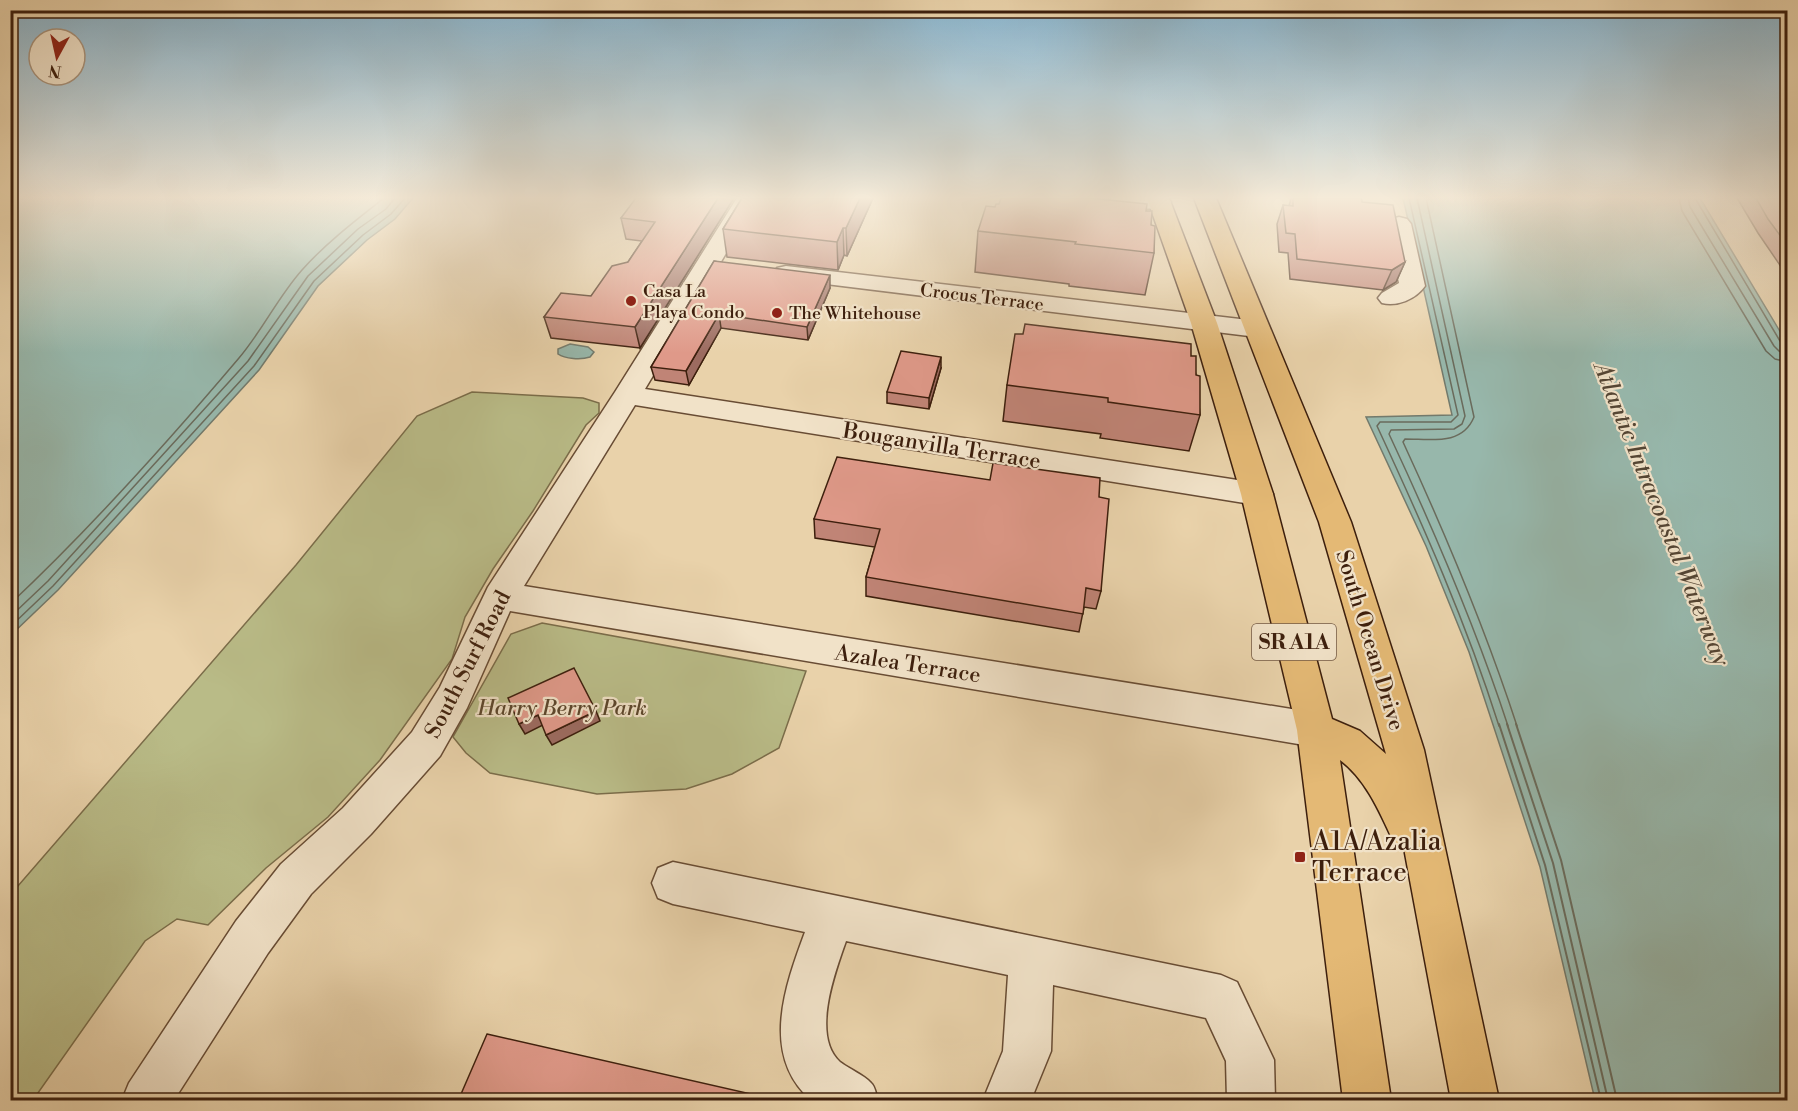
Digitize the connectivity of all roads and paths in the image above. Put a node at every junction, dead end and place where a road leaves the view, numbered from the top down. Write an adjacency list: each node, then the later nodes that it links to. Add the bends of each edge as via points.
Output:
1 (725, 250): 9 (street, South Surf Road)
2 (1177, 250): 7 (main road, SR A1A)
3 (1226, 250): 8 (main road, South Ocean Drive / SR A1A)
4 (1404, 250): 6 (street, via 1412,286)
5 (765, 271): 7 (street, Crocus Terrace)
6 (1391, 298)
7 (1204, 323): 8 (street, Crocus Terrace); 10 (main road, SR A1A)
8 (1257, 329): 15 (main road, South Ocean Drive / SR A1A, via 1335,522 1406,750)
9 (627, 395): 10 (street, Bouganvilla Terrace); 11 (street, South Surf Road)
10 (1257, 494): 12 (main road, SR A1A)
11 (500, 596): 12 (street, Azalea Terrace); 17 (street, South Surf Road, via 454,697 426,744 357,821 296,879 252,937)
12 (1316, 730): 15 (main road, via 1347,744 1368,762 1391,792 1410,831); 21 (main road, SR A1A)
13 (673, 883): 14 (street)
14 (832, 916): 16 (street); 18 (street, via 806,995 804,1029 810,1063 838,1092)
15 (1443, 938): 22 (main road, South Ocean Drive / SR A1A)
16 (1031, 959): 19 (street, via 1027,1051); 20 (street, via 1221,998 1250,1060)
17 (146, 1101)
18 (854, 1101)
19 (1007, 1101)
20 (1251, 1101)
21 (1366, 1101)
22 (1475, 1101)

